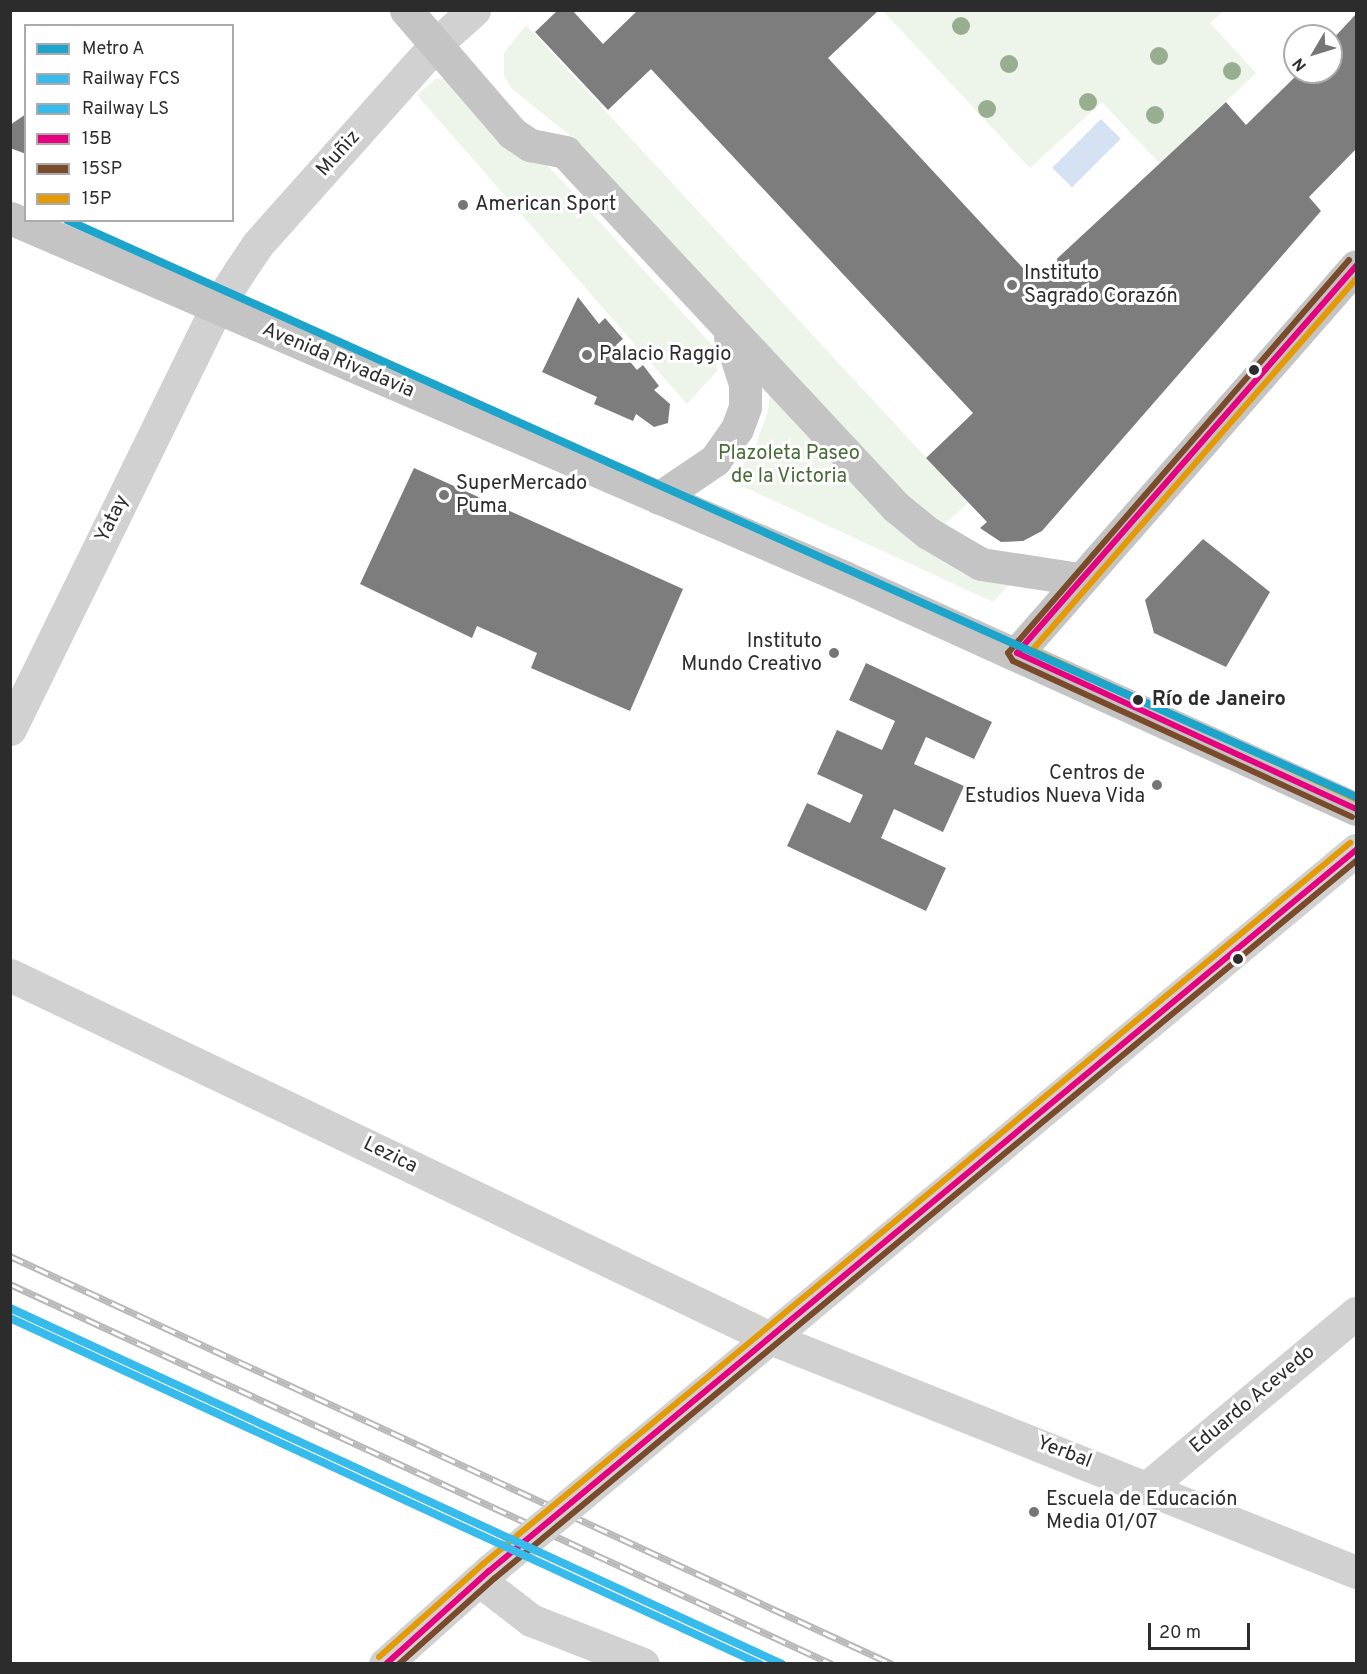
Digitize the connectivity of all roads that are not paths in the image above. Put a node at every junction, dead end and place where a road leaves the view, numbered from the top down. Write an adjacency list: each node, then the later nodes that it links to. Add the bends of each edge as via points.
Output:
1 (406, 10): 3 (main road)
2 (474, 10): 3 (street, Muñiz)
3 (435, 44): 6 (street, Muñiz, via 257,245); 7 (main road, via 521,141 565,152)
4 (10, 218): 6 (main road, Avenida Rivadavia)
5 (1356, 266): 9 (main road)
6 (216, 308): 8 (main road, Avenida Rivadavia); 11 (street, Yatay)
7 (728, 329): 8 (main road, via 746,384 745,407 737,429 715,460); 9 (main road, via 896,507 928,534 981,564)
8 (659, 498): 10 (main road, Avenida Rivadavia)
9 (1079, 579): 10 (main road)
10 (1017, 653): 12 (main road, Avenida Rivadavia)
11 (10, 729)
12 (1356, 809)
13 (1356, 850): 16 (street)
14 (10, 975): 16 (street, Lezica)
15 (1356, 1313): 17 (street, Eduardo Acevedo)
16 (770, 1338): 17 (street, Yerbal); 19 (street, bridge)
17 (1149, 1486): 18 (street, Yerbal)
18 (1356, 1572)
19 (484, 1575): 20 (street); 21 (street, via 531,1620)
20 (385, 1664)
21 (643, 1664)

